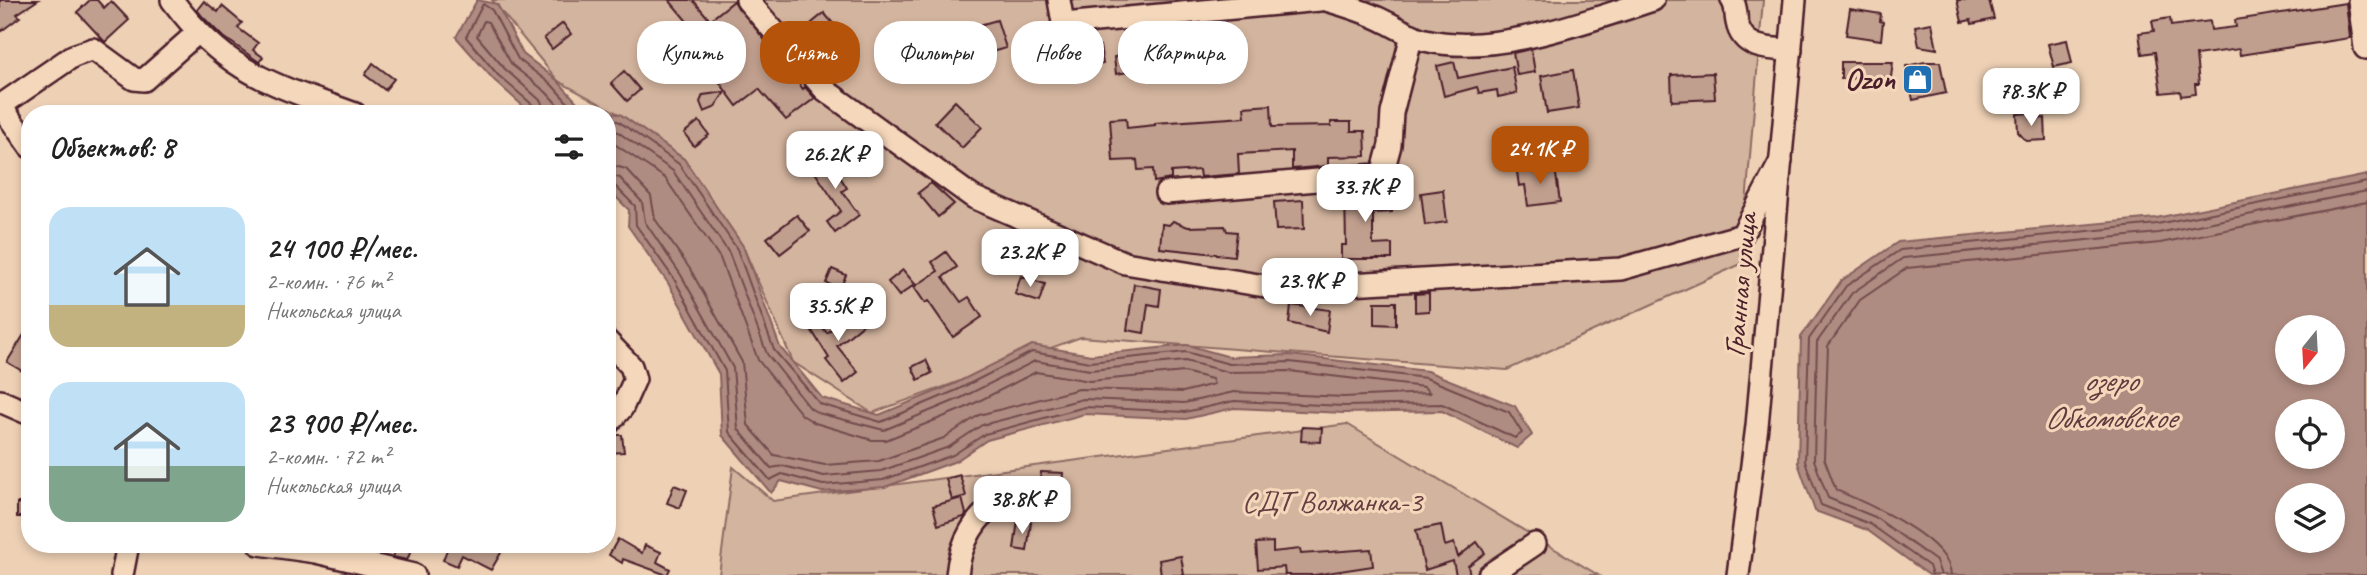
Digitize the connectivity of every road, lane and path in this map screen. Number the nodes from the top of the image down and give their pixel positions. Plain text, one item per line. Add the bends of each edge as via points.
1 (172, 0) edge
2 (747, 0) edge
3 (1059, 0) edge
4 (1320, 0) edge
5 (1326, 0) edge
6 (1653, 0) edge
7 (1732, 0) edge
8 (1795, 0) edge
9 (2358, 0) edge
10 (1062, 21) edge
11 (1095, 21) edge
12 (197, 33) junction
13 (1412, 35) junction
14 (2365, 48) edge
15 (1791, 50) junction
16 (330, 105) edge
17 (0, 106) edge
18 (21, 135) edge
19 (1781, 161) junction
20 (1166, 193) dead end
21 (616, 350) edge
22 (616, 415) edge
23 (1003, 499) dead end
24 (1535, 544) dead end
25 (126, 553) edge
26 (320, 553) edge
27 (122, 575) edge
28 (414, 575) edge
29 (957, 575) edge
30 (1489, 575) edge
31 (1738, 575) edge

1 - 12 street
2 - 19 street via 825,90 973,197 1125,263 1277,288 1620,269 1742,235
3 - 10 street
4 - 11 street
5 - 13 street via 1355,8
6 - 13 street via 1577,24 1491,43 1452,46
7 - 15 street via 1741,36 1757,46
8 - 15 street, Гранная улица
9 - 14 street
12 - 16 street via 259,79
12 - 17 street via 144,80 134,79 93,49 74,56
13 - 20 street via 1383,171
15 - 19 street, Гранная улица
17 - 18 street
19 - 31 street, Гранная улица via 1758,426
21 - 22 street via 631,366 635,379
23 - 29 street via 978,516 958,561
24 - 30 street
25 - 27 street
26 - 28 street

